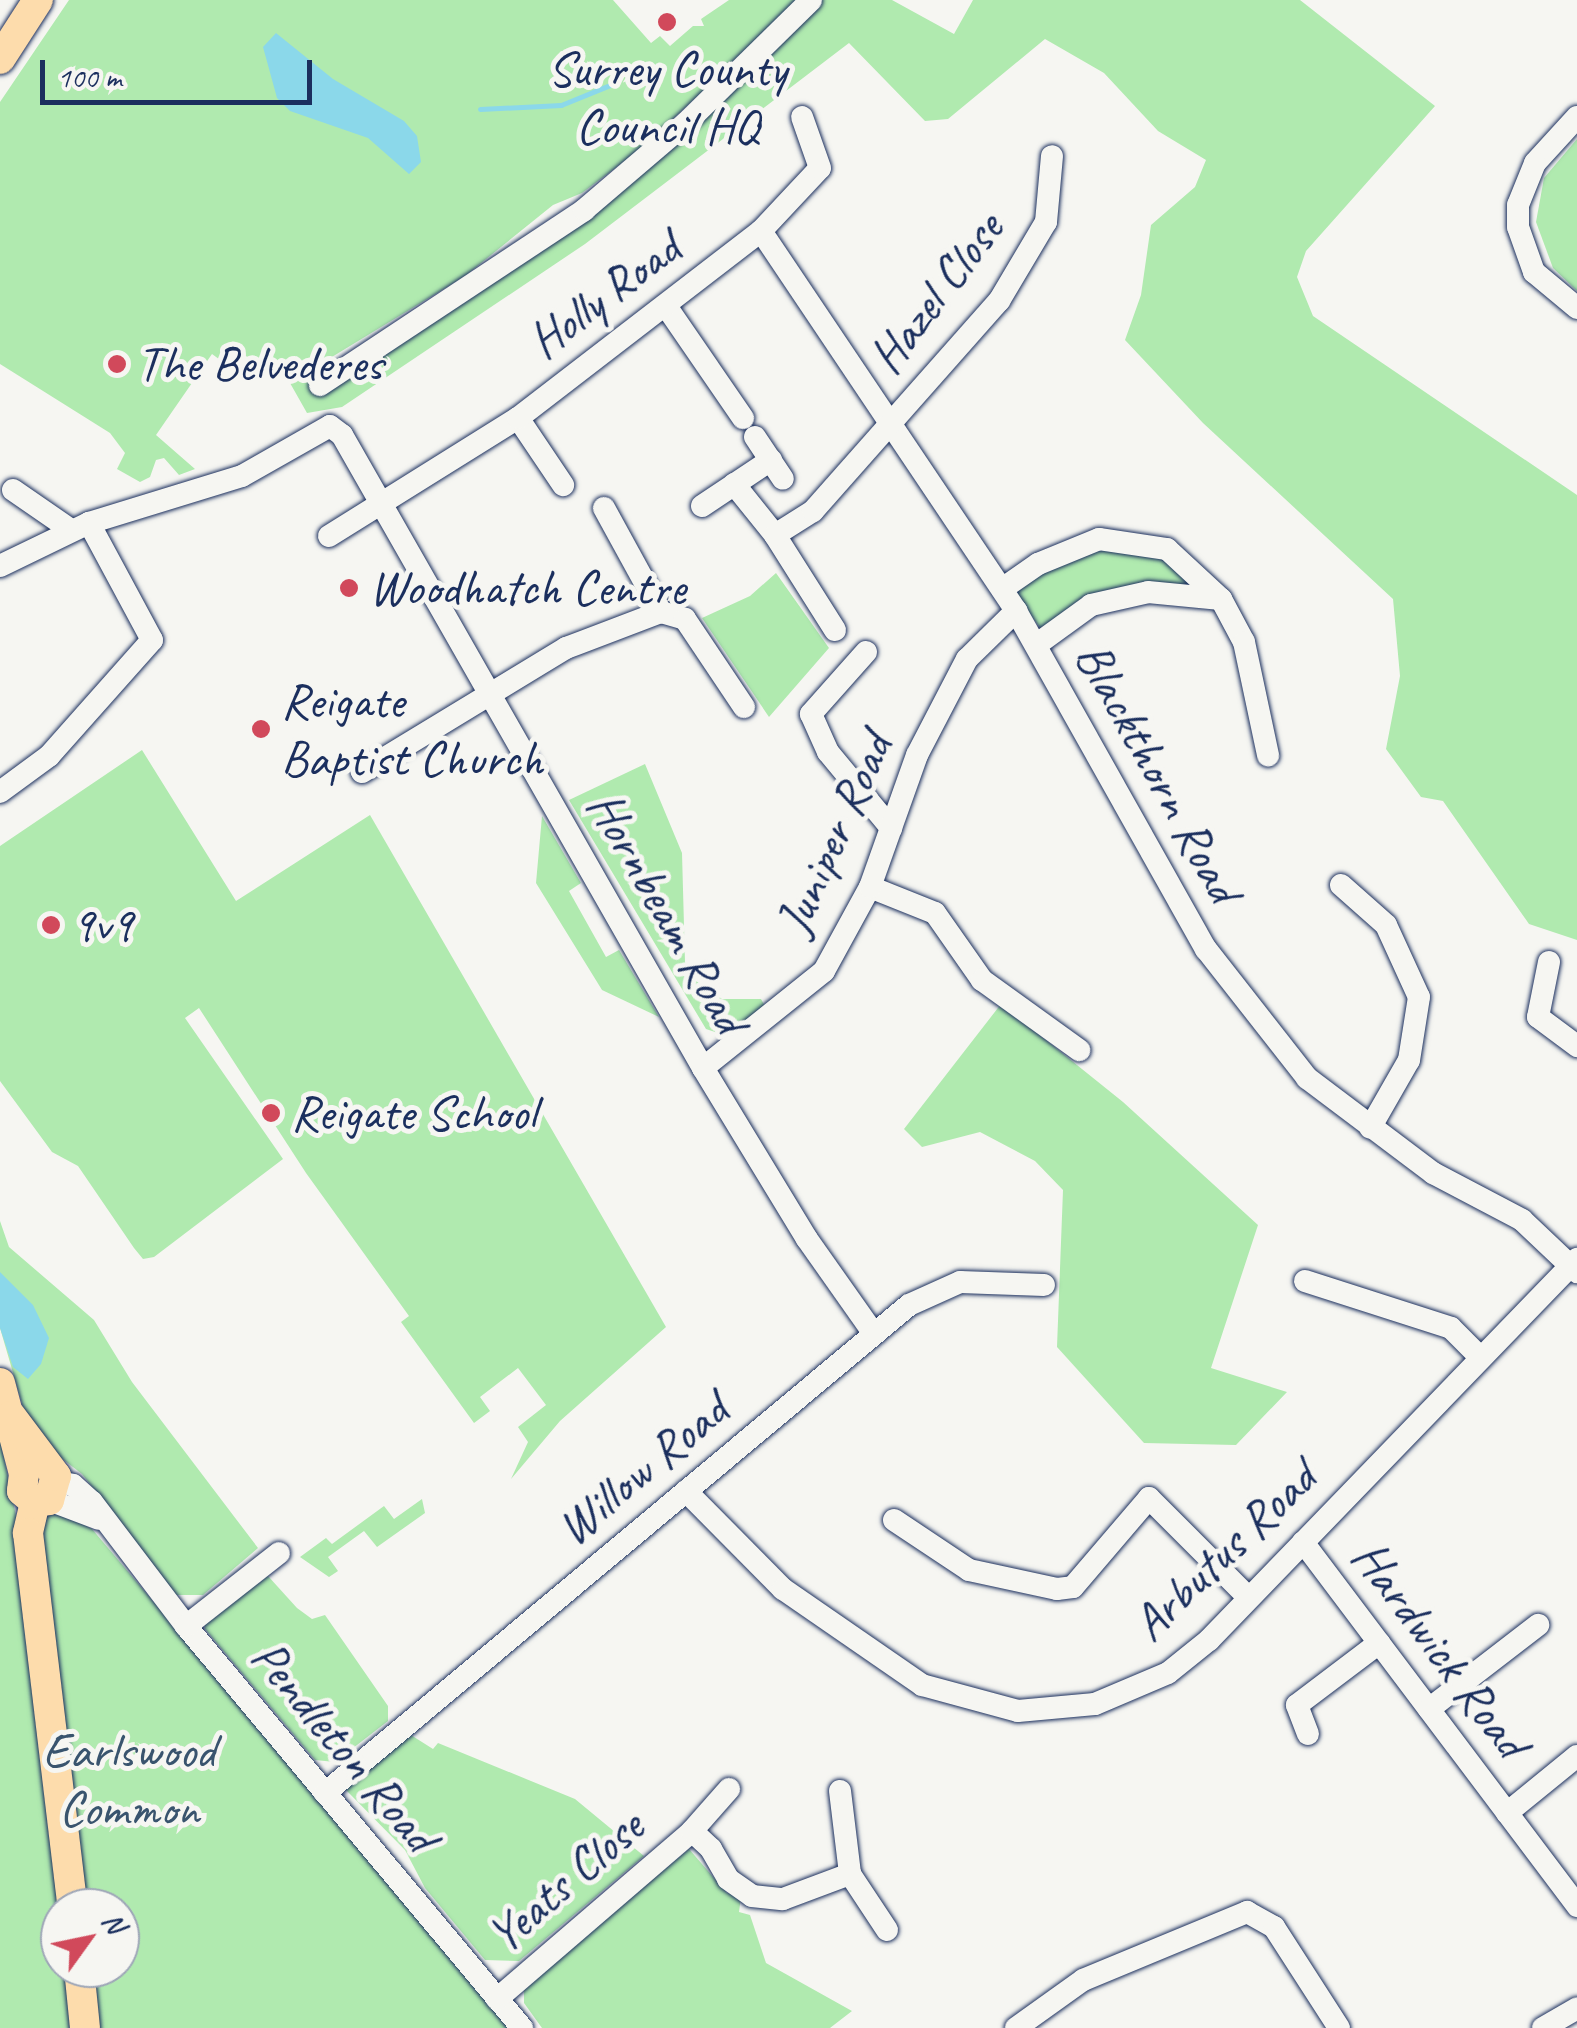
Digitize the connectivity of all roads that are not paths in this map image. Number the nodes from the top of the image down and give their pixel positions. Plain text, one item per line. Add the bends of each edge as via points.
1 (38, 0) edge
2 (810, 0) edge
3 (0, 59) edge
4 (802, 117) dead end
5 (1577, 118) edge
6 (1052, 156) dead end
7 (762, 231) junction
8 (666, 306) junction
9 (1577, 308) edge
10 (320, 385) dead end
11 (518, 418) junction
12 (892, 424) junction
13 (734, 484) junction
14 (563, 485) dead end
15 (13, 490) dead end
16 (381, 501) junction
17 (702, 506) dead end
18 (604, 508) dead end
19 (80, 527) junction
20 (330, 536) dead end
21 (775, 536) junction
22 (0, 566) edge
23 (1002, 589) junction
24 (1220, 599) junction
25 (1016, 611) junction
26 (660, 612) junction
27 (835, 630) dead end
28 (1036, 645) junction
29 (866, 652) dead end
30 (491, 690) junction
31 (744, 707) dead end
32 (1268, 755) dead end
33 (362, 772) dead end
34 (0, 792) edge
35 (891, 828) junction
36 (1340, 884) dead end
37 (870, 887) junction
38 (1549, 962) dead end
39 (1577, 1046) edge
40 (1079, 1050) dead end
41 (703, 1068) junction
42 (1370, 1128) junction
43 (1575, 1266) edge
44 (1304, 1281) dead end
45 (1044, 1284) dead end
46 (874, 1334) junction
47 (1481, 1358) junction
48 (0, 1383) edge
49 (42, 1485) junction
50 (686, 1492) junction
51 (894, 1520) dead end
52 (1303, 1542) junction
53 (279, 1552) dead end
54 (1249, 1598) junction
55 (1538, 1625) dead end
56 (186, 1626) junction
57 (1379, 1643) junction
58 (1428, 1709) junction
59 (1308, 1734) dead end
60 (1577, 1756) edge
61 (729, 1789) dead end
62 (840, 1791) dead end
63 (325, 1793) junction
64 (1506, 1812) junction
65 (692, 1831) junction
66 (857, 1884) junction
67 (72, 1888) edge
68 (1577, 1906) edge
69 (887, 1930) dead end
70 (81, 1988) edge
71 (497, 1999) junction
72 (1577, 2008) edge
73 (85, 2028) edge
74 (522, 2028) edge
75 (1016, 2028) edge
76 (1339, 2028) edge
77 (1543, 2028) edge

1 - 3 main road
2 - 10 street via 597,200
4 - 7 street, Holly Road via 820,168
5 - 9 street via 1535,162 1518,205 1523,250 1534,272
6 - 12 street, Hazel Close via 1046,222 999,302
7 - 8 street, Holly Road
7 - 12 street, Blackthorn Road
8 - 11 street, Holly Road
8 - 13 street via 777,469
11 - 14 street
11 - 16 street, Holly Road
12 - 21 street, Hazel Close via 814,512
12 - 23 street, Blackthorn Road
13 - 17 street
13 - 21 street
15 - 19 street
16 - 19 street, Hornbeam Road via 330,426 204,491
16 - 20 street, Holly Road
16 - 30 street, Hornbeam Road
18 - 26 street
19 - 22 street, Hornbeam Road
19 - 34 street via 152,640 49,756
21 - 27 street
23 - 24 street via 1038,564 1100,539 1166,549
23 - 25 street, Blackthorn Road
24 - 28 street via 1148,592 1092,605
24 - 32 street via 1244,642
25 - 28 street, Blackthorn Road
25 - 35 street, Juniper Road via 966,659 917,755
26 - 30 street via 566,648
26 - 31 street via 685,619
28 - 42 street, Blackthorn Road via 1206,949 1306,1078
29 - 35 street via 810,714 828,752
30 - 33 street
30 - 41 street, Hornbeam Road
35 - 37 street, Juniper Road
36 - 42 street via 1386,925 1419,997 1410,1060
37 - 40 street via 935,913 982,980
37 - 41 street, Juniper Road via 824,971
38 - 39 street via 1538,1016
41 - 46 street, Hornbeam Road via 806,1239
42 - 43 street, Blackthorn Road via 1433,1173 1522,1220
43 - 47 street, Arbutus Road
44 - 47 street via 1451,1328
45 - 46 street, Willow Road via 976,1280 945,1286
46 - 50 street, Willow Road
47 - 52 street, Arbutus Road
48 - 49 main road
49 - 56 street, Pendleton Road via 83,1492
49 - 67 main road via 28,1533
50 - 54 street, Arbutus Road via 835,1630 922,1685 993,1708 1069,1709 1145,1686 1189,1657
50 - 63 street, Willow Road
51 - 54 street via 970,1570 1058,1589 1073,1587 1149,1498
52 - 54 street, Arbutus Road
52 - 57 street, Hardwick Road
53 - 56 street
55 - 58 street
56 - 63 street, Pendleton Road
57 - 58 street, Hardwick Road
57 - 59 street via 1297,1705
58 - 64 street, Hardwick Road
60 - 64 street
61 - 65 street, Yeats Close
62 - 66 street
63 - 71 street, Pendleton Road
64 - 68 street, Hardwick Road
65 - 66 street, Yeats Close via 711,1848 728,1880 752,1896 782,1899
65 - 71 street, Yeats Close
66 - 69 street
70 - 73 main road
71 - 74 street, Pendleton Road
72 - 77 street
75 - 76 street via 1084,1980 1248,1912 1274,1927

